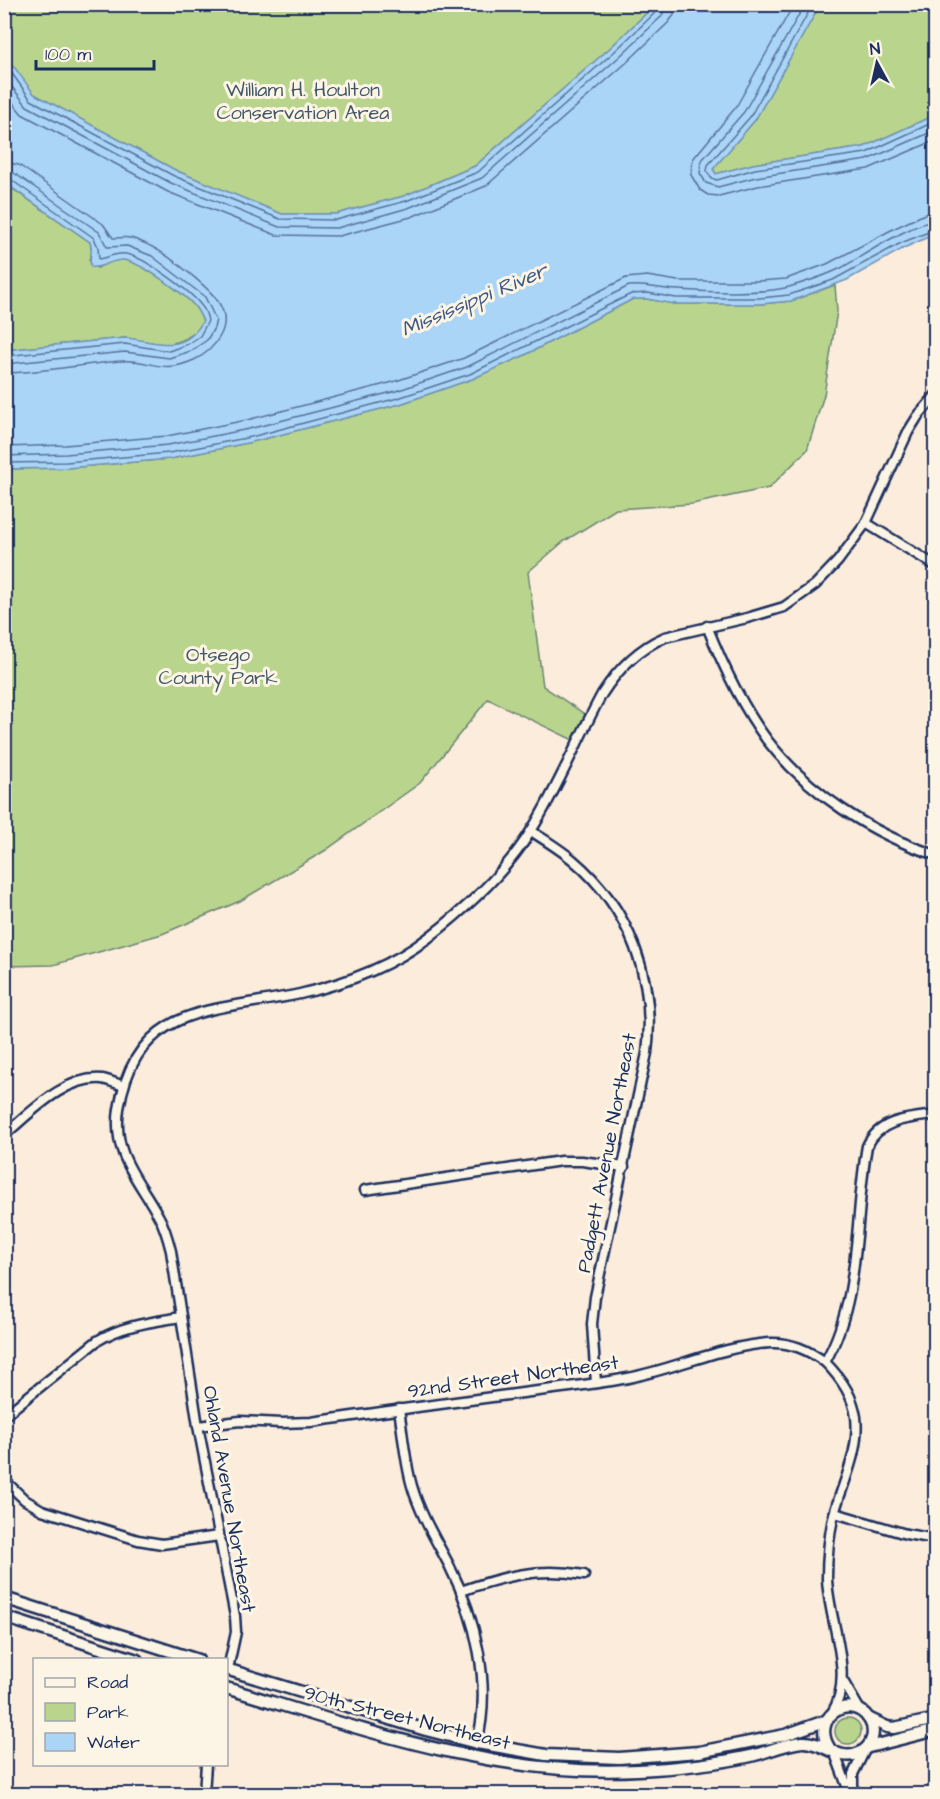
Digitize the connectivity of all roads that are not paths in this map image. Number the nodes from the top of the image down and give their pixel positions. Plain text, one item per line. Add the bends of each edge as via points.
1 (936, 395) edge
2 (866, 523) junction
3 (936, 566) edge
4 (707, 626) junction
5 (531, 831) junction
6 (936, 855) edge
7 (124, 1086) junction
8 (936, 1115) edge
9 (4, 1135) edge
10 (624, 1167) junction
11 (365, 1190) dead end
12 (181, 1317) junction
13 (825, 1362) junction
14 (596, 1383) junction
15 (399, 1409) junction
16 (4, 1416) edge
17 (198, 1426) junction
18 (4, 1480) edge
19 (835, 1513) junction
20 (219, 1536) junction
21 (936, 1539) edge
22 (584, 1575) dead end
23 (461, 1592) junction
24 (4, 1598) edge
25 (4, 1617) edge
26 (134, 1658) edge
27 (195, 1658) edge
28 (228, 1665) edge
29 (228, 1669) edge
30 (245, 1674) junction
31 (843, 1680) junction
32 (228, 1687) edge
33 (228, 1688) edge
34 (864, 1714) junction
35 (828, 1717) junction
36 (936, 1719) edge
37 (936, 1730) edge
38 (477, 1743) junction
39 (867, 1748) junction
40 (832, 1750) junction
41 (206, 1766) edge
42 (204, 1794) edge
43 (851, 1794) edge

1 - 2 street, Ohland Avenue Northeast via 908,432
2 - 3 street
2 - 4 street, Ohland Avenue Northeast via 828,573 791,603 768,613
4 - 5 street, Ohland Avenue Northeast via 653,642 613,677
4 - 6 street via 749,713 785,760 855,818 882,834
5 - 7 street, Ohland Avenue Northeast via 484,890 425,940 385,964 341,983 187,1016 153,1037
5 - 10 street, Padgett Avenue Northeast via 571,858 598,884 623,920 641,964 650,1033
7 - 9 street via 100,1079 70,1086
7 - 12 street, Ohland Avenue Northeast via 118,1119 122,1154 168,1236
8 - 13 street via 897,1121 880,1129 871,1139 865,1158 846,1310
10 - 11 street via 561,1161
10 - 14 street, Padgett Avenue Northeast via 595,1297 592,1324
12 - 16 street via 110,1333
12 - 17 street, Ohland Avenue Northeast
13 - 14 street, 92nd Street Northeast via 803,1348 771,1343
13 - 19 street, 92nd Street Northeast via 851,1397 856,1418 853,1457
14 - 15 street, 92nd Street Northeast
15 - 17 street, 92nd Street Northeast via 311,1422 240,1421
15 - 23 street via 412,1487
17 - 20 street, Ohland Avenue Northeast
18 - 20 street via 42,1510 128,1538 162,1544
19 - 21 street
19 - 31 street, 92nd Street Northeast via 827,1581
20 - 28 street, Ohland Avenue Northeast via 235,1616 236,1632
22 - 23 street via 519,1574
23 - 38 street via 481,1674 482,1716
24 - 27 main road
25 - 26 main road
29 - 30 main road, 90th Street Northeast
30 - 32 main road
30 - 38 main road, 90th Street Northeast
31 - 34 street
31 - 35 street via 841,1694
33 - 40 main road, 90th Street Northeast via 410,1741 525,1765 638,1770 749,1756 803,1742
34 - 35 main road via 842,1708
34 - 36 main road via 894,1728
34 - 39 main road via 873,1731
35 - 38 main road, 90th Street Northeast via 785,1735 729,1748 645,1757 583,1758
35 - 40 main road via 825,1738
37 - 39 main road
39 - 40 main road via 850,1756
39 - 43 street via 854,1774
40 - 43 street
41 - 42 street

